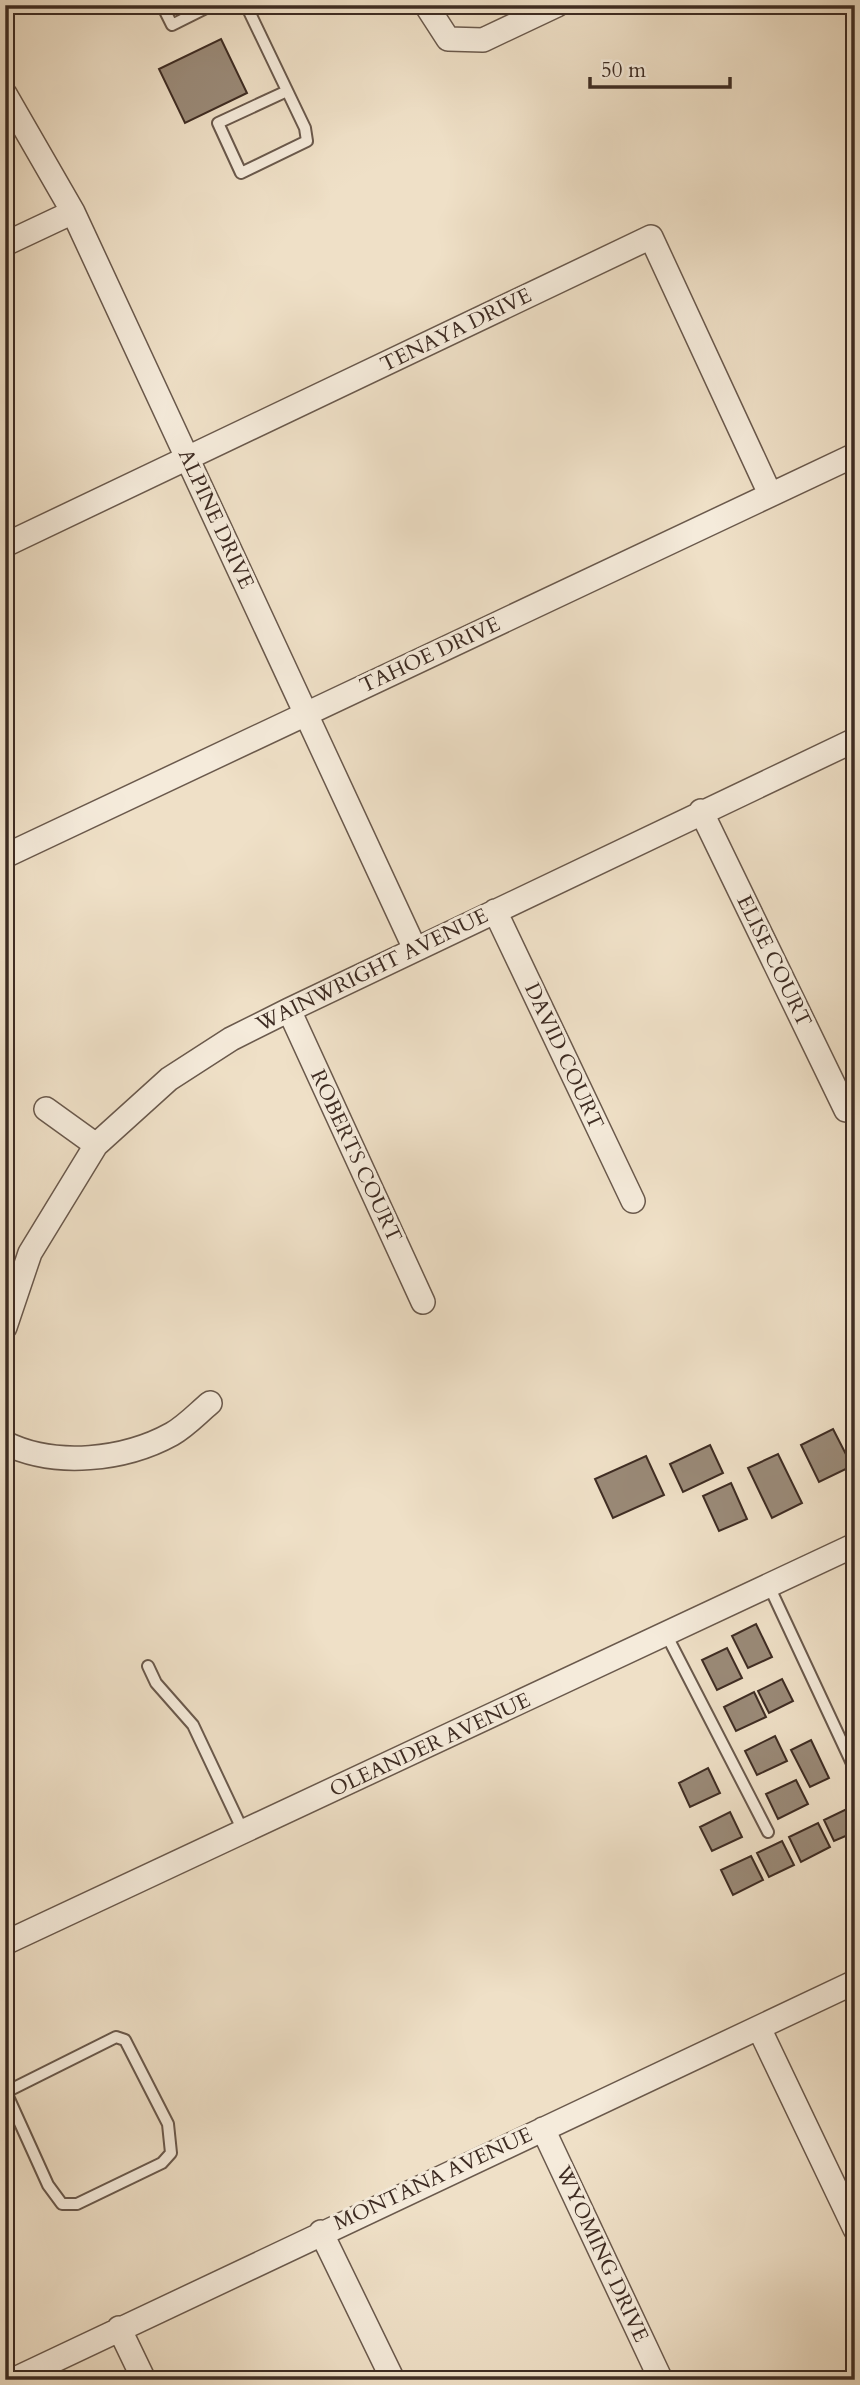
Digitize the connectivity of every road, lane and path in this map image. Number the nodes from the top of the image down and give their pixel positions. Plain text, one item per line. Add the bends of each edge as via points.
1 (162, 5) edge
2 (212, 5) edge
3 (246, 5) edge
4 (426, 5) edge
5 (557, 5) edge
6 (287, 91) junction
7 (5, 94) edge
8 (73, 212) junction
9 (5, 244) edge
10 (855, 455) edge
11 (188, 458) junction
12 (770, 494) junction
13 (5, 545) edge
14 (307, 714) junction
15 (855, 740) edge
16 (701, 811) junction
17 (5, 856) edge
18 (495, 911) junction
19 (415, 949) junction
20 (289, 1010) junction
21 (46, 1109) dead end
22 (846, 1110) dead end
23 (96, 1144) junction
24 (633, 1201) dead end
25 (423, 1302) dead end
26 (5, 1327) edge
27 (209, 1403) dead end
28 (5, 1444) edge
29 (855, 1545) edge
30 (769, 1586) junction
31 (666, 1634) junction
32 (148, 1666) dead end
33 (855, 1770) edge
34 (768, 1832) dead end
35 (244, 1833) junction
36 (5, 1943) edge
37 (855, 1982) edge
38 (758, 2028) junction
39 (6, 2091) edge
40 (543, 2129) junction
41 (855, 2229) edge
42 (321, 2232) junction
43 (120, 2328) junction
44 (13, 2380) edge
45 (144, 2380) edge
46 (393, 2380) edge
47 (661, 2380) edge

1 - 2 lane via 172,25
3 - 6 lane
4 - 5 street via 448,39 483,40
6 - 6 lane via 307,141 241,173 218,123
7 - 8 street, ALPINE DRIVE
8 - 9 street
8 - 11 street, ALPINE DRIVE
10 - 12 street, TAHOE DRIVE
11 - 12 street, TENAYA DRIVE via 651,237
11 - 13 street, TENAYA DRIVE
11 - 14 street, ALPINE DRIVE
12 - 14 street, TAHOE DRIVE
14 - 17 street, TAHOE DRIVE
14 - 19 street, ALPINE DRIVE
15 - 16 street, WAINWRIGHT AVENUE
16 - 18 street, WAINWRIGHT AVENUE
16 - 22 street, ELISE COURT
18 - 19 street, WAINWRIGHT AVENUE
18 - 24 street, DAVID COURT
19 - 20 street, WAINWRIGHT AVENUE
20 - 23 street, WAINWRIGHT AVENUE via 231,1039 169,1079
20 - 25 street, ROBERTS COURT
21 - 23 street
23 - 26 street, WAINWRIGHT AVENUE via 30,1253
27 - 28 street via 174,1433 111,1455 51,1456
29 - 30 street, OLEANDER AVENUE
30 - 31 street, OLEANDER AVENUE
30 - 33 lane
31 - 34 lane
31 - 35 street, OLEANDER AVENUE
32 - 35 lane via 156,1683 193,1725
35 - 36 street, OLEANDER AVENUE
37 - 38 street, MONTANA AVENUE
38 - 40 street, MONTANA AVENUE
38 - 41 street
39 - 39 lane via 48,2185 62,2204 77,2204 163,2163 171,2153 168,2124 125,2040 116,2037
40 - 42 street, MONTANA AVENUE
40 - 47 street, WYOMING DRIVE
42 - 43 street, MONTANA AVENUE
42 - 46 street
43 - 44 street, MONTANA AVENUE
43 - 45 street

